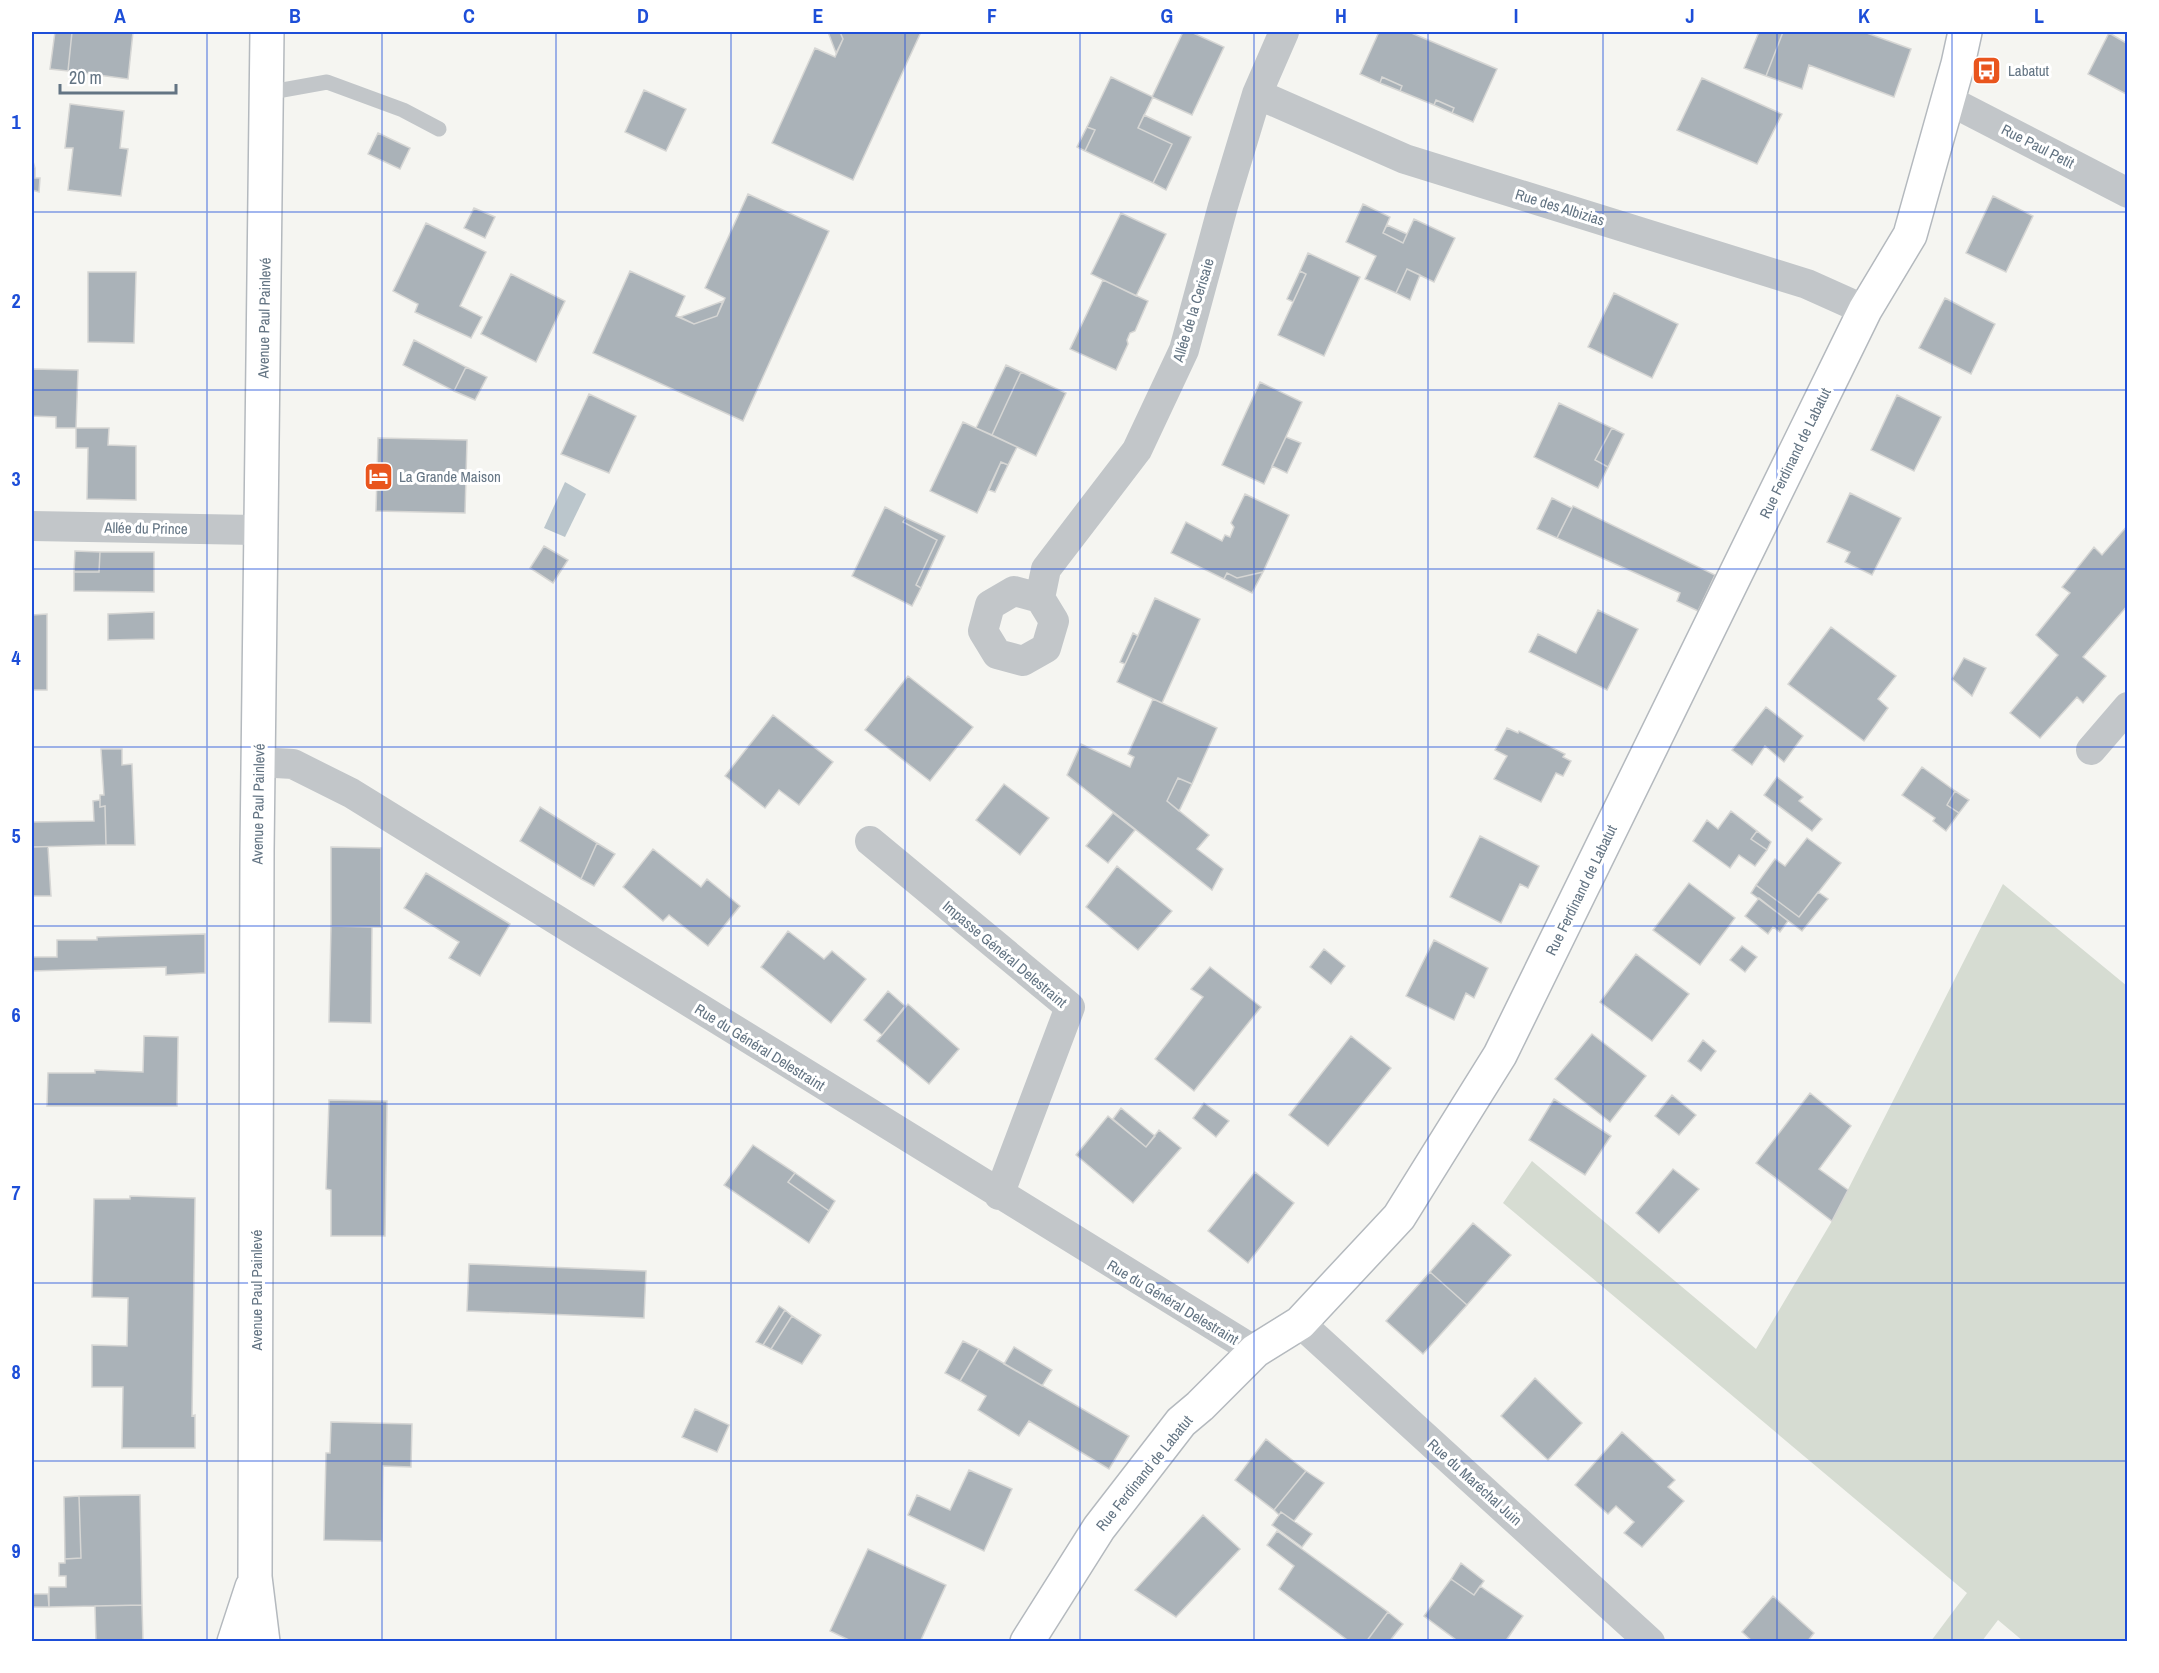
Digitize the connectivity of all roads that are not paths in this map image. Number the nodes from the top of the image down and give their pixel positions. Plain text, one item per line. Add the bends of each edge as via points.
1 (267, 32) edge
2 (1284, 32) edge
3 (1965, 32) edge
4 (266, 93) junction
5 (1257, 94) junction
6 (1948, 100) junction
7 (439, 129) dead end
8 (2127, 193) edge
9 (1865, 310) junction
10 (32, 526) edge
11 (261, 530) junction
12 (1040, 598) dead end
13 (2127, 707) edge
14 (2091, 750) dead end
15 (258, 762) junction
16 (870, 841) dead end
17 (999, 1195) junction
18 (1300, 1323) junction
19 (1255, 1351) junction
20 (255, 1577) junction
21 (234, 1641) edge
22 (263, 1641) edge
23 (1027, 1641) edge
24 (1650, 1641) edge

1 - 4 street, Avenue Paul Painlevé
2 - 5 street, Allée de la Cerisaie
3 - 6 street, Rue Ferdinand de Labatut
4 - 7 lane via 327,82 402,110
4 - 11 street, Avenue Paul Painlevé
5 - 9 street, Rue des Albizias via 1405,159 1807,284
5 - 12 street, Allée de la Cerisaie via 1184,350 1137,450 1046,569
6 - 8 street, Rue Paul Petit
6 - 9 street, Rue Ferdinand de Labatut via 1910,235
9 - 18 street, Rue Ferdinand de Labatut via 1500,1055 1399,1217
10 - 11 street, Allée du Prince
11 - 15 street, Avenue Paul Painlevé
13 - 14 street
15 - 17 street, Rue du Général Delestraint via 293,764 351,793
15 - 20 street, Avenue Paul Painlevé
16 - 17 street, Impasse Général Delestraint via 1070,1007
17 - 19 street, Rue du Général Delestraint
18 - 19 street, Rue Ferdinand de Labatut
18 - 24 street, Rue du Maréchal Juin
19 - 23 street, Rue Ferdinand de Labatut via 1181,1422 1099,1528
20 - 21 street, Avenue Paul Painlevé
20 - 22 street, Avenue Paul Painlevé

